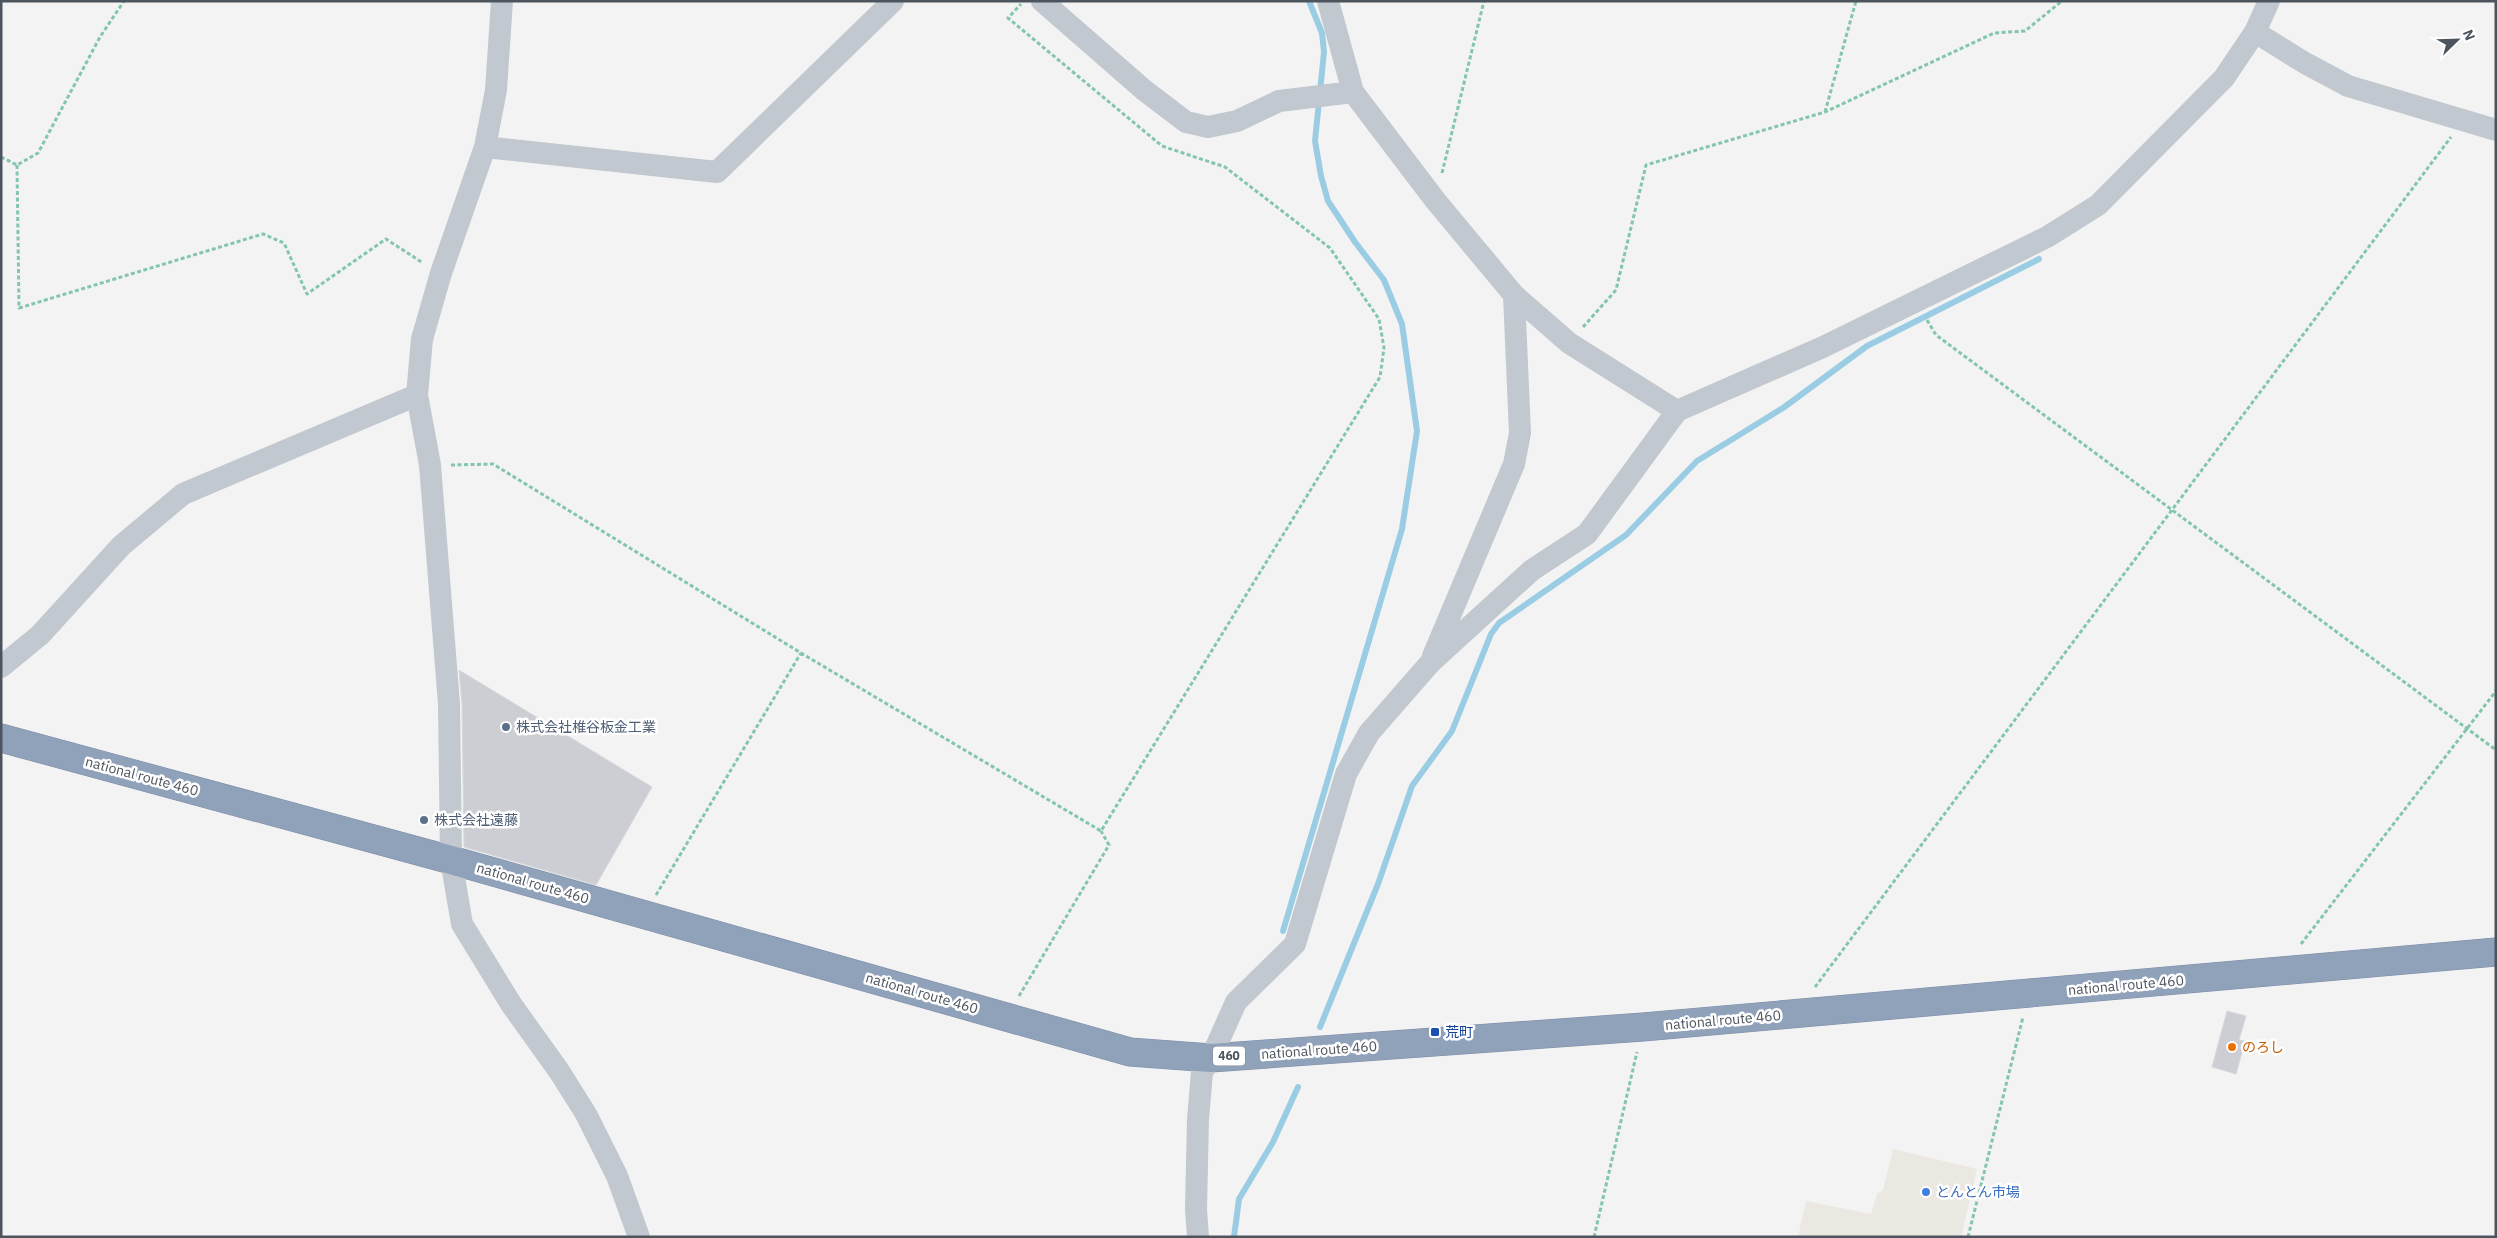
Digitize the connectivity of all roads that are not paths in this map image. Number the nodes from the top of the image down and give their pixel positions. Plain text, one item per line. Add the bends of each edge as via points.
1 (502, 1) edge
2 (893, 1) edge
3 (1042, 1) edge
4 (1328, 1) edge
5 (2268, 1) edge
6 (2255, 32) junction
7 (1353, 92) junction
8 (2496, 130) edge
9 (485, 147) junction
10 (1514, 295) junction
11 (417, 395) junction
12 (1677, 411) junction
13 (1431, 662) junction
14 (1, 667) edge
15 (1, 738) edge
16 (451, 860) junction
17 (2496, 952) edge
18 (1211, 1058) junction
19 (639, 1237) edge
20 (1198, 1237) edge

1 - 9 street via 496,90
2 - 9 street via 717,172
3 - 7 street via 1144,90 1186,122 1208,127 1237,121 1279,101
4 - 7 street
5 - 6 street
6 - 8 street via 2348,86
6 - 12 street via 2224,78 2098,205 2047,237 1824,347
7 - 10 street
9 - 11 street via 422,339
10 - 12 street via 1570,343
10 - 13 street via 1520,433 1514,464
11 - 14 street via 182,494 121,546 40,635
11 - 16 street via 430,465 449,704
12 - 13 street via 1587,534 1532,570
13 - 18 street via 1369,733 1346,774 1296,944 1236,1002
15 - 16 highway, national route 460 / 460
16 - 18 highway, national route 460 / 460 via 1130,1052
16 - 19 street via 462,924 510,1004 560,1071 586,1114 617,1176
17 - 18 highway, national route 460 / 460 via 1643,1027
18 - 20 street via 1202,1072 1199,1110

